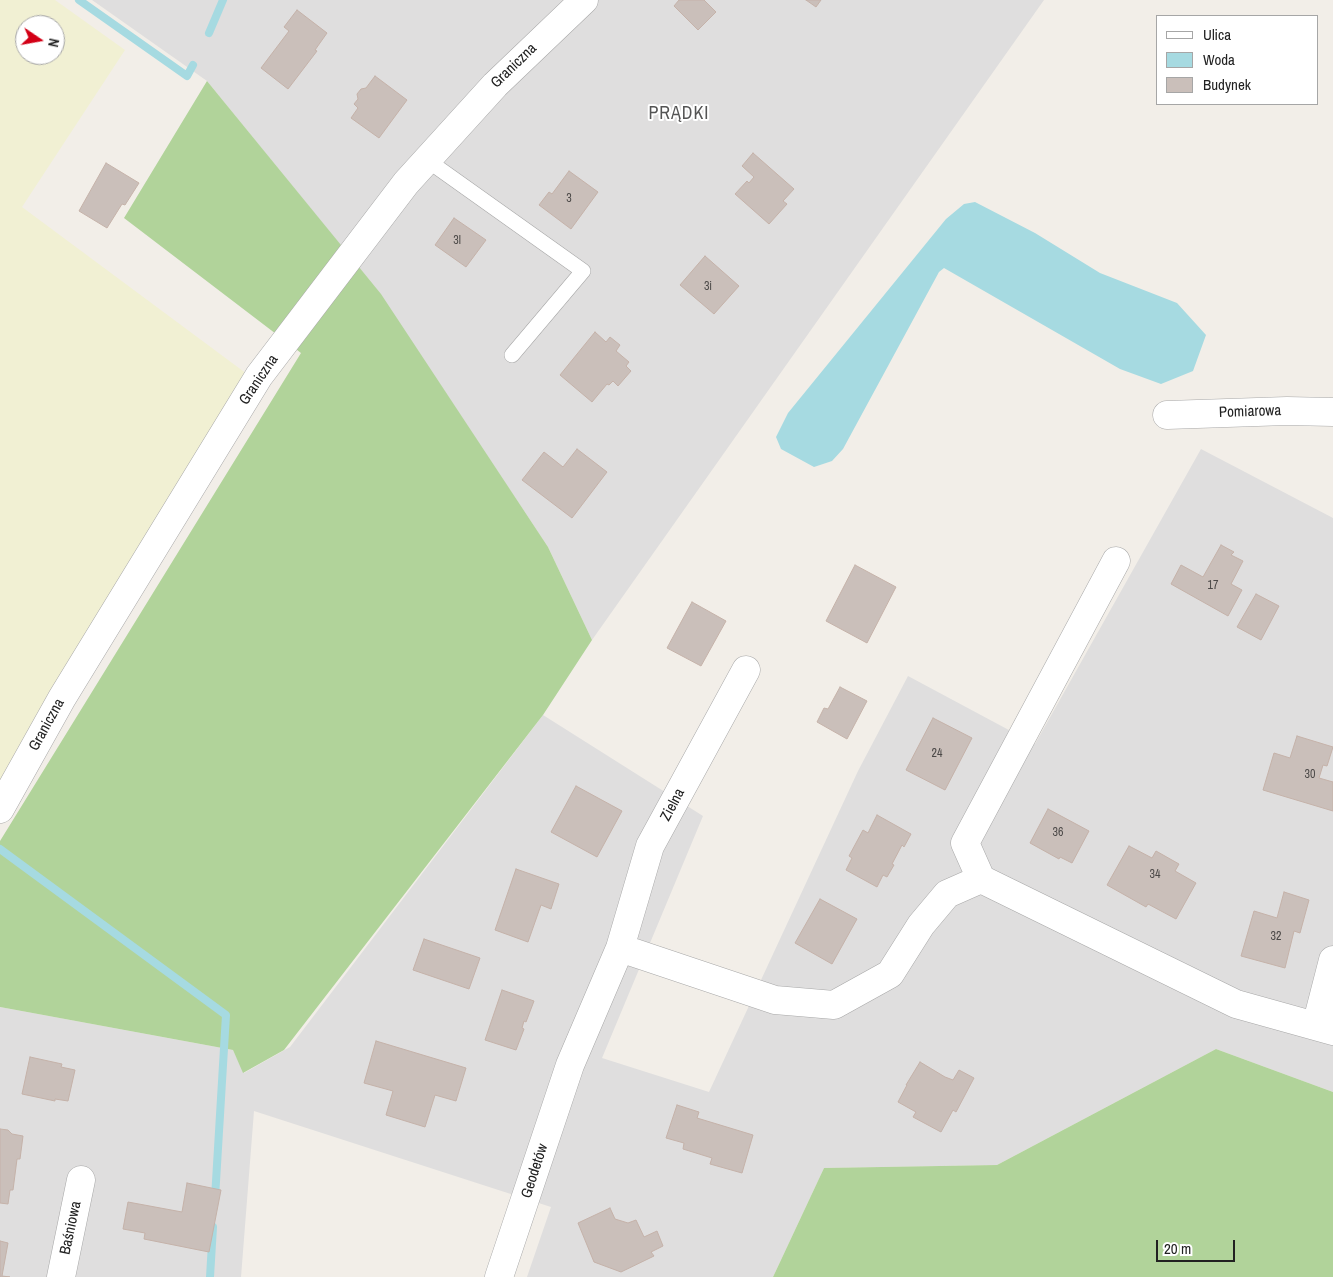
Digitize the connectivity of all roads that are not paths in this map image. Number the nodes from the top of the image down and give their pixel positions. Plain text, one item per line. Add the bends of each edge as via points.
1 (584, 0) edge
2 (427, 160) junction
3 (512, 355) dead end
4 (1333, 412) edge
5 (1167, 415) dead end
6 (1116, 561) dead end
7 (746, 670) dead end
8 (0, 809) edge
9 (981, 879) junction
10 (620, 948) junction
11 (1333, 960) edge
12 (1324, 1029) edge
13 (570, 1065) joint
14 (81, 1180) dead end
15 (61, 1277) edge
16 (499, 1277) edge

1 - 2 street, Graniczna via 495,84
2 - 3 lane via 582,271
2 - 8 street, Graniczna via 259,376 62,698
4 - 5 street, Pomiarowa
6 - 9 street via 964,843
7 - 10 street, Zielna via 650,846
9 - 10 street via 947,894 921,925 890,974 834,1005 774,1000
9 - 12 street via 1236,1004
10 - 13 street, Zielna
11 - 12 street
13 - 16 street, Geodetów
14 - 15 street, Baśniowa

